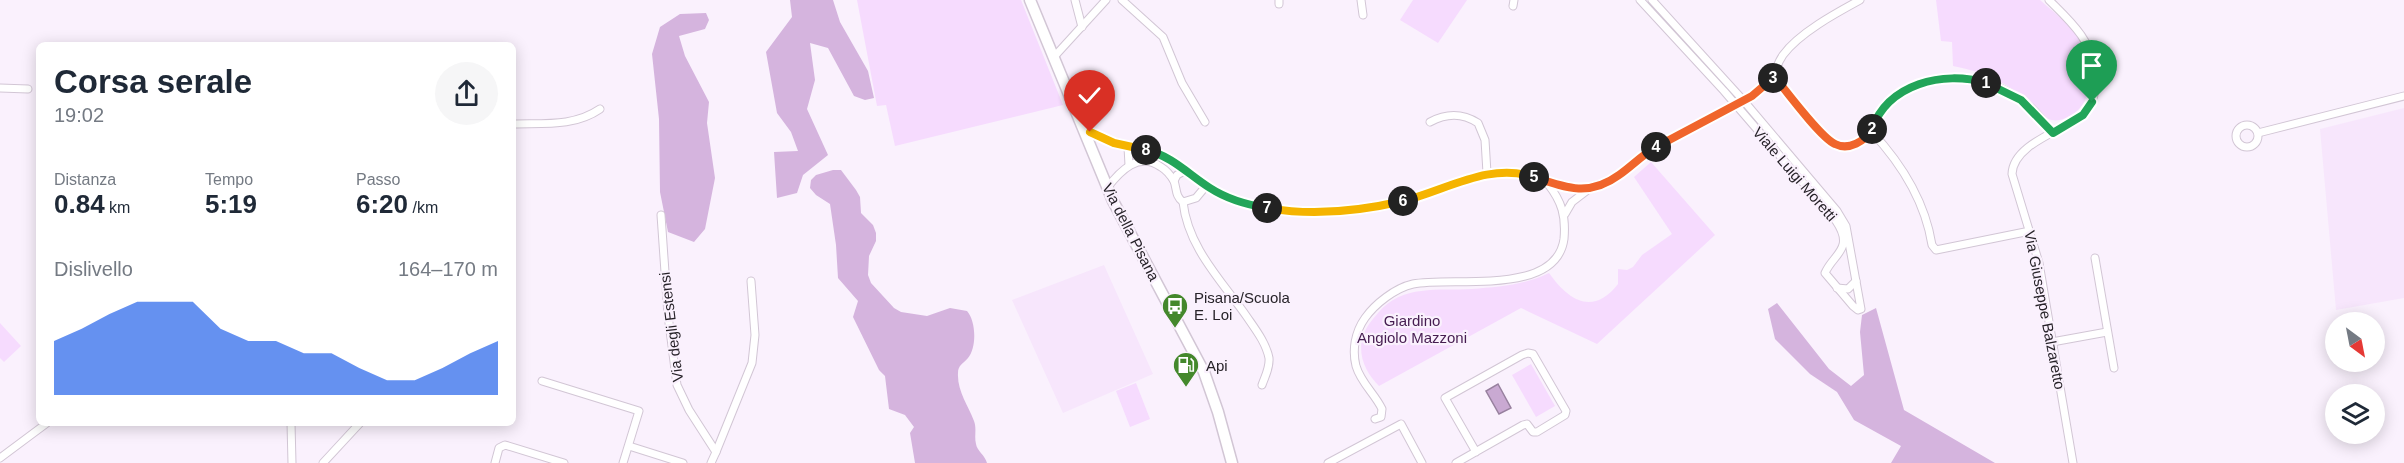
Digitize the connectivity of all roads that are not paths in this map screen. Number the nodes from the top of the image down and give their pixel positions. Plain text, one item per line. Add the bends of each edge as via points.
1 (1030, 0) edge
2 (1075, 0) edge
3 (1106, 0) edge
4 (1122, 0) edge
5 (1360, 0) edge
6 (1640, 0) edge
7 (1652, 0) edge
8 (1860, 0) edge
9 (2049, 0) edge
10 (1363, 15) dead end
11 (1082, 27) junction
12 (1053, 58) junction
13 (1774, 76) junction
14 (0, 88) edge
15 (28, 89) dead end
16 (2404, 96) edge
17 (1743, 100) junction
18 (1735, 104) junction
19 (600, 109) dead end
20 (1205, 122) dead end
21 (1430, 122) dead end
22 (516, 124) edge
23 (1082, 130) junction
24 (1871, 131) junction
25 (2053, 133) junction
26 (2258, 133) dead end
27 (1128, 147) junction
28 (1129, 165) junction
29 (1186, 170) junction
30 (1487, 173) junction
31 (1174, 181) junction
32 (1546, 182) junction
33 (1206, 186) junction
34 (1107, 188) junction
35 (1591, 188) junction
36 (1183, 202) junction
37 (1565, 214) junction
38 (661, 215) dead end
39 (2030, 231) junction
40 (1851, 258) junction
41 (2096, 258) dead end
42 (1836, 260) junction
43 (751, 281) dead end
44 (1856, 281) junction
45 (1837, 288) junction
46 (2107, 332) junction
47 (2052, 342) junction
48 (2114, 368) dead end
49 (542, 381) dead end
50 (1262, 385) dead end
51 (1375, 419) dead end
52 (43, 426) edge
53 (291, 426) edge
54 (357, 426) edge
55 (629, 446) junction
56 (716, 452) junction
57 (1476, 452) junction
58 (0, 458) edge
59 (292, 463) edge
60 (323, 463) edge
61 (495, 463) edge
62 (564, 463) edge
63 (623, 463) edge
64 (683, 463) edge
65 (711, 463) edge
66 (1232, 463) edge
67 (1328, 463) edge
68 (1422, 463) edge
69 (1456, 463) edge
70 (2073, 463) edge

1 - 12 main road, Via della Pisana
2 - 11 street
3 - 11 street
4 - 20 street via 1163,37 1182,83
5 - 10 street
6 - 18 street, Viale Luigi Moretti
7 - 17 street, Viale Luigi Moretti
8 - 13 street via 1791,47
9 - 25 street, Via Giuseppe Balzaretto via 2085,42 2096,80 2094,98 2086,112
11 - 12 street
12 - 23 main road, Via della Pisana
13 - 17 street via 1761,90
13 - 24 street via 1836,145 1855,144
14 - 15 street
16 - 26 street
17 - 18 street
17 - 40 street, Viale Luigi Moretti via 1837,211 1846,226
18 - 35 street via 1645,153 1613,179
18 - 42 street, Viale Luigi Moretti via 1839,225 1843,242
19 - 22 street via 567,122
21 - 30 street via 1455,115 1478,123 1485,140
23 - 27 street
23 - 34 main road, Via della Pisana
24 - 25 street via 1883,108 1899,95 1927,81 1953,77 1988,84 2019,98
24 - 39 street via 1890,151 1914,190 1936,250
25 - 39 street, Via Giuseppe Balzaretto via 2023,151 2013,166 2013,180
27 - 28 street
27 - 29 street via 1163,155
28 - 31 street via 1155,164
28 - 34 street
29 - 31 street
29 - 33 street
30 - 32 street via 1514,172
30 - 33 street via 1398,202 1315,211 1257,207
31 - 36 street
32 - 35 street via 1565,188
32 - 37 street
33 - 36 street via 1196,198
34 - 66 main road, Via della Pisana via 1204,372
35 - 37 street via 1572,202
36 - 50 street via 1192,239 1265,346 1269,364
37 - 51 street via 1562,248 1547,266 1505,280 1412,284 1384,299 1368,314 1357,332 1354,352 1360,375 1383,411
38 - 56 street, Via degli Estensi via 677,385
39 - 47 street, Via Giuseppe Balzaretto
40 - 42 street
40 - 44 street, Viale Luigi Moretti
41 - 46 street
42 - 45 street, Viale Luigi Moretti via 1825,273
43 - 56 street via 755,335 752,363
44 - 45 street via 1848,289
44 - 45 street, Viale Luigi Moretti via 1860,309
46 - 47 street
46 - 48 street
47 - 70 street, Via Giuseppe Balzaretto
49 - 55 street via 639,411
52 - 58 street
53 - 59 street
54 - 60 street
55 - 63 street
55 - 64 street
56 - 65 street
57 - 57 street via 1523,424 1537,432 1566,415 1533,354 1522,355 1445,398
57 - 69 street
61 - 62 street via 499,448 505,445
67 - 68 street via 1399,424

